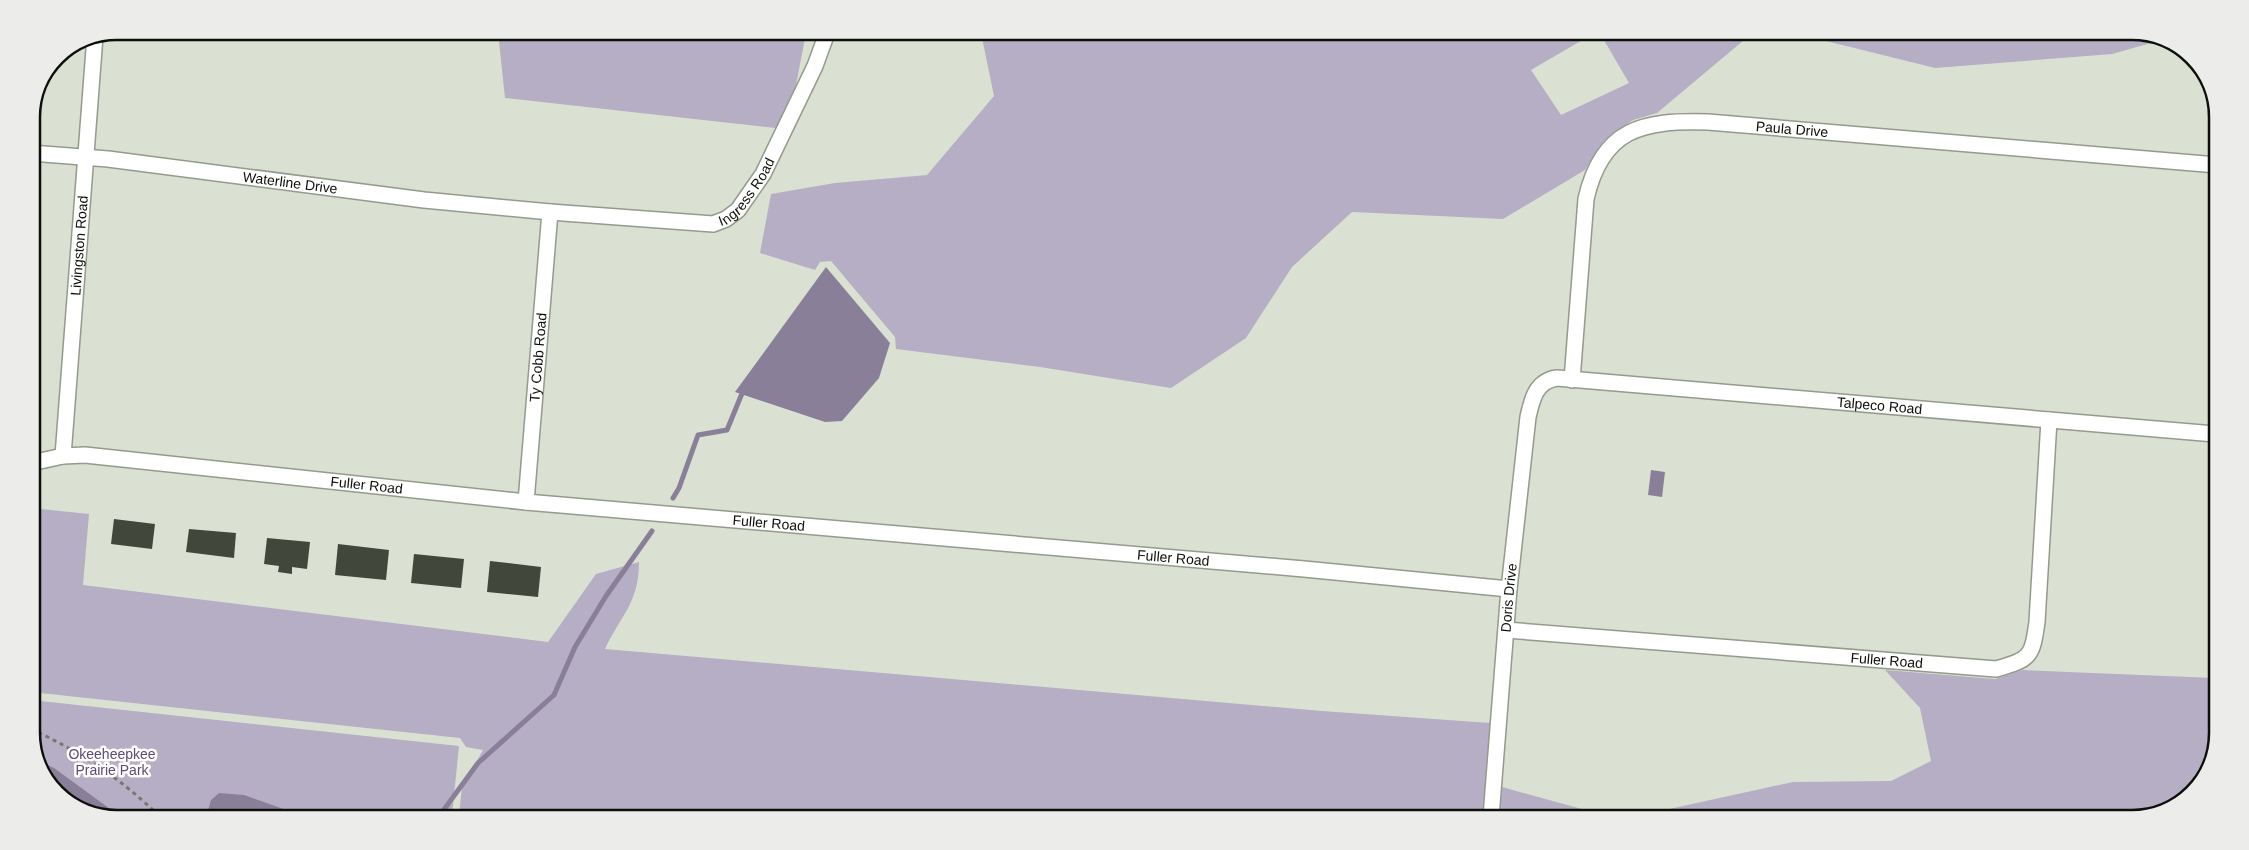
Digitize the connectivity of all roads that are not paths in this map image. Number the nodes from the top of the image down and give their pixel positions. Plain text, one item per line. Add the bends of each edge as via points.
1 (824, 40) edge
2 (94, 44) edge
3 (40, 154) edge
4 (85, 157) junction
5 (2209, 164) edge
6 (550, 212) junction
7 (1572, 380) junction
8 (1544, 382) joint
9 (2048, 420) junction
10 (2209, 433) edge
11 (63, 456) junction
12 (40, 461) edge
13 (526, 502) junction
14 (1509, 589) junction
15 (1506, 630) junction
16 (1492, 810) edge

1 - 6 street, Ingress Road via 764,174 748,198 726,219 713,224 699,224
2 - 4 street, Livingston Road
3 - 4 street, Waterline Drive
4 - 6 street, Waterline Drive via 424,200
4 - 11 street, Livingston Road
5 - 7 street, Paula Drive via 1708,122 1674,121 1636,128 1613,144 1590,180
6 - 13 street, Ty Cobb Road
7 - 8 street, Talpeco Road via 1557,378
7 - 9 street, Talpeco Road
8 - 14 street, Doris Drive via 1532,397 1528,417
9 - 10 street, Talpeco Road
9 - 15 street, Fuller Road via 2037,622 2033,649 2019,662 1996,670
11 - 12 street, Fuller Road
11 - 13 street, Fuller Road via 85,455
13 - 14 street, Fuller Road
14 - 15 street, Doris Drive
15 - 16 street, Doris Drive

